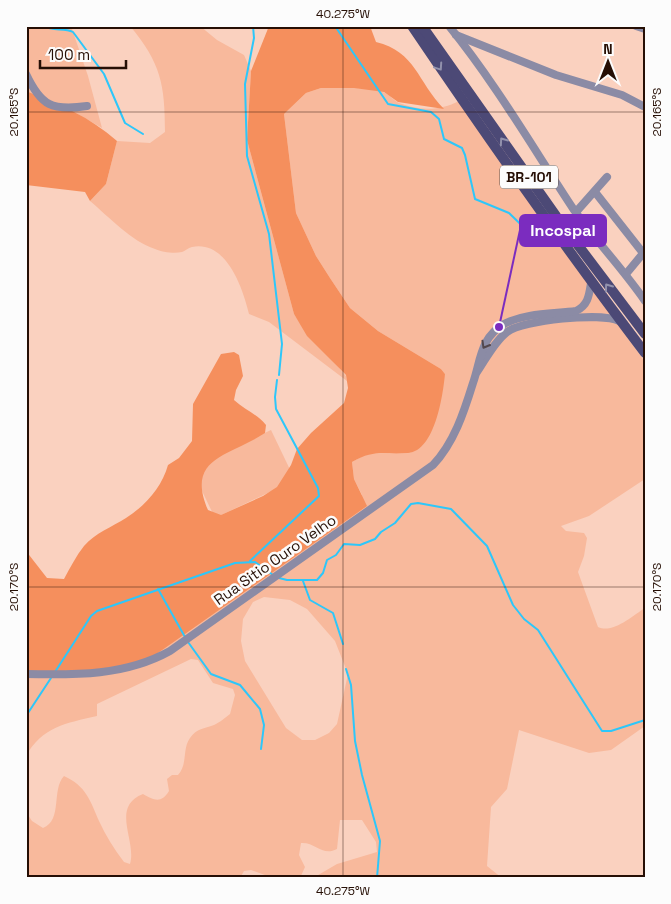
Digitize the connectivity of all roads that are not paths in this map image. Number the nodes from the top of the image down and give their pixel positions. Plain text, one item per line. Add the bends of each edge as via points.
1 (412, 26) edge
2 (422, 26) edge
3 (450, 26) edge
4 (636, 26) edge
5 (645, 29) edge
6 (456, 35) junction
7 (26, 74) edge
8 (87, 106) dead end
9 (645, 107) edge
10 (607, 177) dead end
11 (595, 192) junction
12 (576, 212) junction
13 (644, 252) edge
14 (626, 274) junction
15 (591, 283) junction
16 (645, 301) edge
17 (622, 322) junction
18 (645, 334) edge
19 (645, 353) edge
20 (476, 374) junction
21 (26, 674) edge

1 -> 15 main road, BR-101
18 -> 2 main road, BR-101 via 556,216
3 - 6 street
4 - 5 street
6 - 9 street via 556,75 622,95
6 - 12 street via 528,135
7 - 8 street via 35,92 46,102 65,110
10 - 11 street
11 - 12 street
11 - 13 street
12 - 14 street
13 - 14 street
14 - 16 street
15 - 17 main road, BR-101
15 -> 20 street, Rua Sitio Ouro Velho via 589,298 583,308 524,318 494,331 484,344
17 - 19 main road, BR-101
17 - 20 street, Rua Sitio Ouro Velho via 608,316 596,316 517,327 501,338
20 - 21 street, Rua Sitio Ouro Velho via 452,441 433,465 170,651 145,663 110,672

